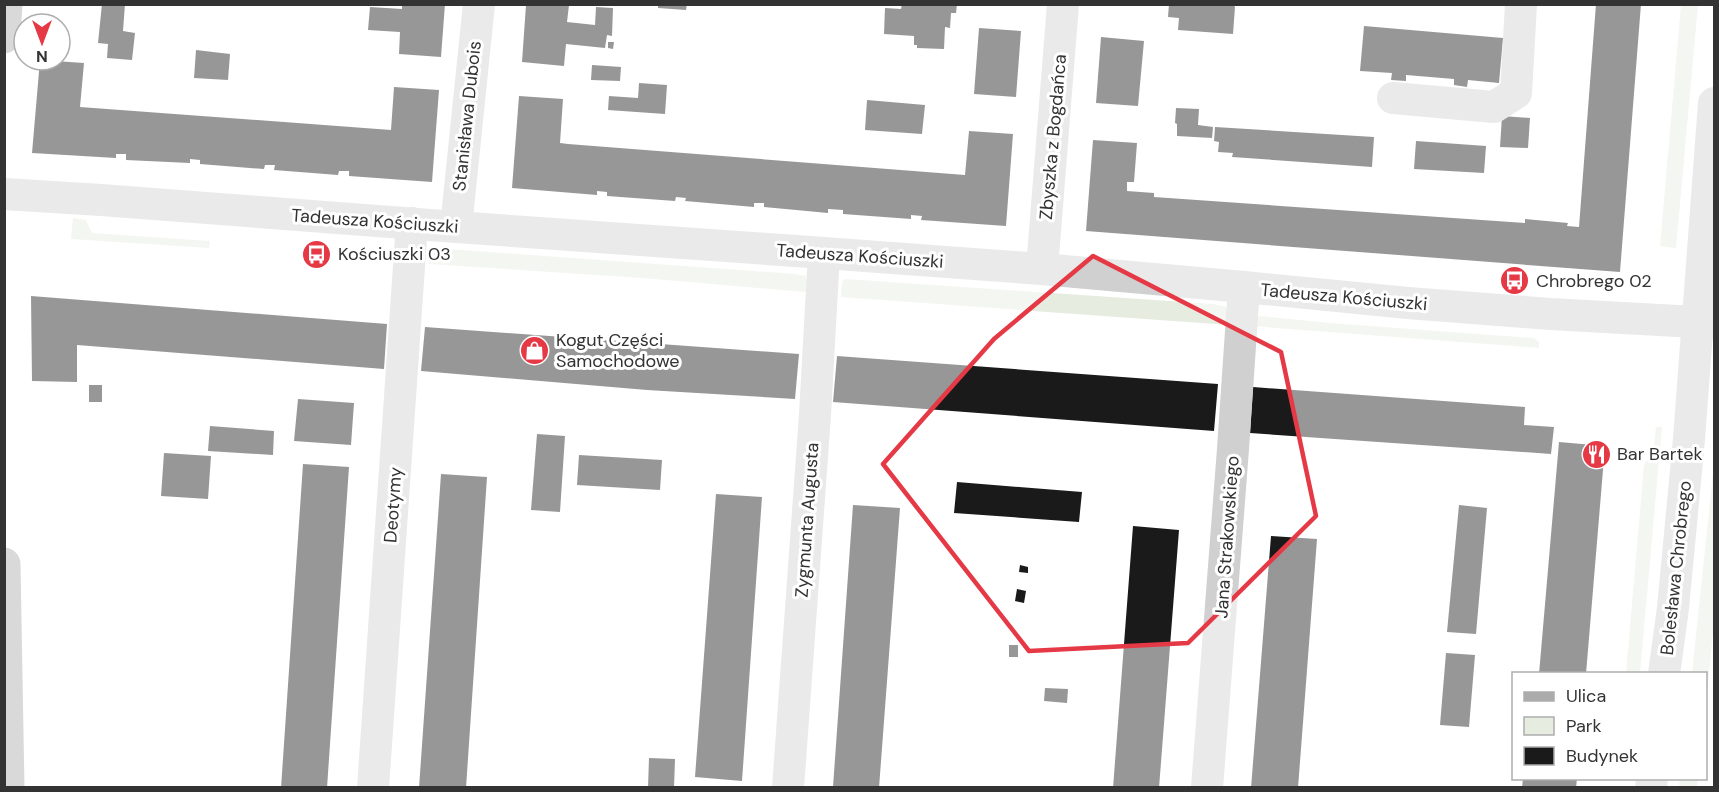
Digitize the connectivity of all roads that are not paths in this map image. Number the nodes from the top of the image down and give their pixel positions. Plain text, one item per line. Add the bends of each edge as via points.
1 (6, 4) edge
2 (478, 4) edge
3 (1063, 4) edge
4 (1521, 4) edge
5 (4, 38) edge
6 (1393, 98) dead end
7 (1714, 103) edge
8 (4, 194) edge
9 (412, 223) junction
10 (456, 227) junction
11 (824, 253) junction
12 (1042, 269) junction
13 (1244, 287) junction
14 (1706, 322) edge
15 (4, 564) edge
16 (1664, 672) edge
17 (8, 788) edge
18 (373, 788) edge
19 (788, 788) edge
20 (1207, 788) edge

1 - 5 main road
2 - 10 street, Stanisława Dubois
3 - 12 street, Zbyszka z Bogdańca
4 - 6 street via 1516,93 1494,107
7 - 14 street, Bolesława Chrobrego
8 - 9 street, Tadeusza Kościuszki
9 - 10 street, Tadeusza Kościuszki
9 - 18 street, Deotymy
10 - 11 street, Tadeusza Kościuszki
11 - 12 street, Tadeusza Kościuszki
11 - 19 street, Zygmunta Augusta
12 - 13 street, Tadeusza Kościuszki
13 - 14 street, Tadeusza Kościuszki via 1572,316
13 - 20 street, Jana Strakowskiego
14 - 16 street, Bolesława Chrobrego
15 - 17 main road

